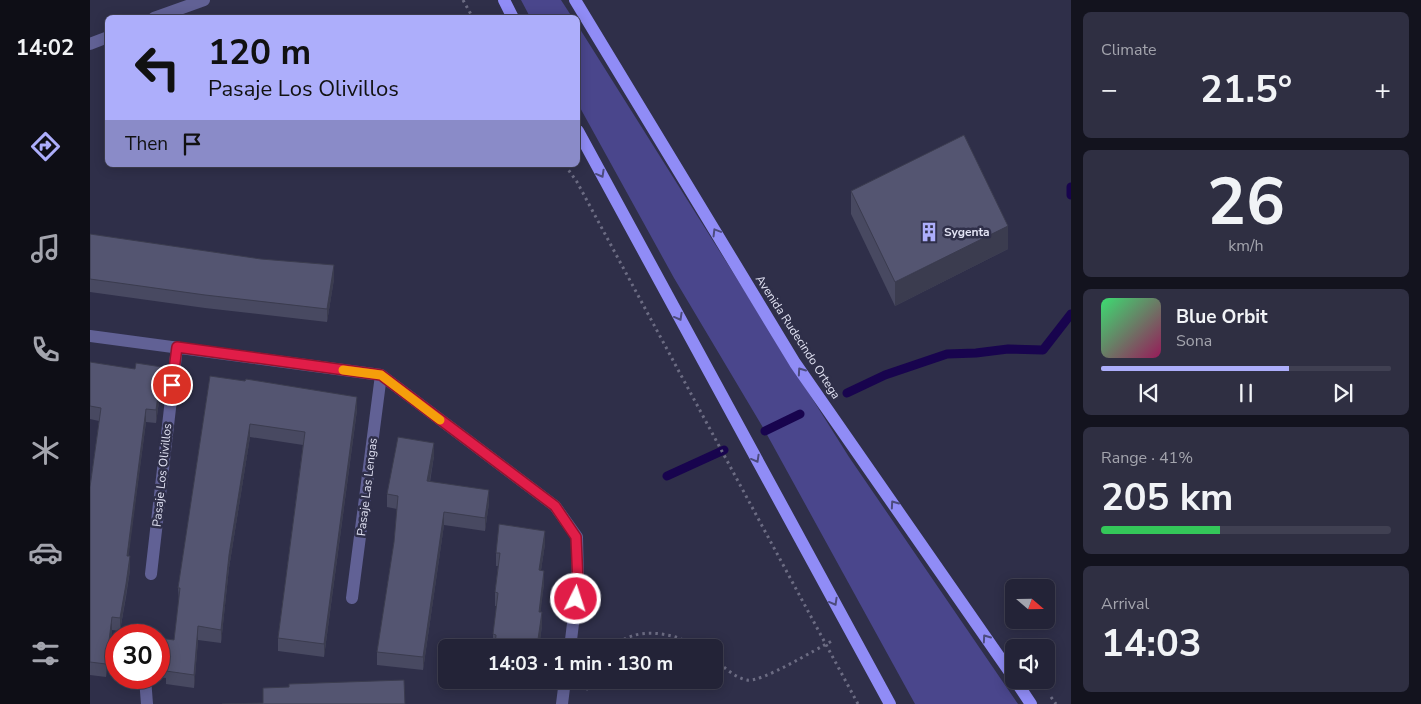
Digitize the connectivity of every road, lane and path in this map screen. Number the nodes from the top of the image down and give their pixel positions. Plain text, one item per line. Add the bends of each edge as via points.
1 (204, 0) edge
2 (463, 0) edge
3 (504, 0) edge
4 (575, 0) edge
5 (161, 15) edge
6 (471, 15) edge
7 (512, 15) edge
8 (105, 38) edge
9 (90, 44) edge
10 (580, 135) edge
11 (566, 167) edge
12 (90, 336) edge
13 (177, 347) junction
14 (381, 375) junction
15 (151, 574) dead end
16 (352, 598) dead end
17 (850, 631) junction
18 (571, 639) edge
19 (626, 639) edge
20 (682, 639) edge
21 (826, 644) junction
22 (723, 666) edge
23 (1005, 666) edge
24 (146, 689) edge
25 (564, 689) edge
26 (1021, 689) edge
27 (147, 704) edge
28 (562, 704) edge
29 (858, 704) edge
30 (890, 704) edge
31 (1031, 704) edge

1 - 5 street
2 - 6 path
3 - 7 main road
23 -> 4 main road, Avenida Rudecindo Ortega via 796,363
8 - 9 street
10 -> 17 main road
11 - 21 path via 577,182
12 - 13 street
13 - 14 street
13 - 15 street, Pasaje Los Olivillos
14 - 16 street, Pasaje Las Lengas
14 - 18 street via 555,506 576,537 578,583
17 - 21 path
17 - 30 main road
19 - 20 path via 631,635 656,634
21 - 22 path via 749,681
21 - 29 path
24 - 27 street
25 - 28 street
26 - 31 main road, Avenida Rudecindo Ortega

